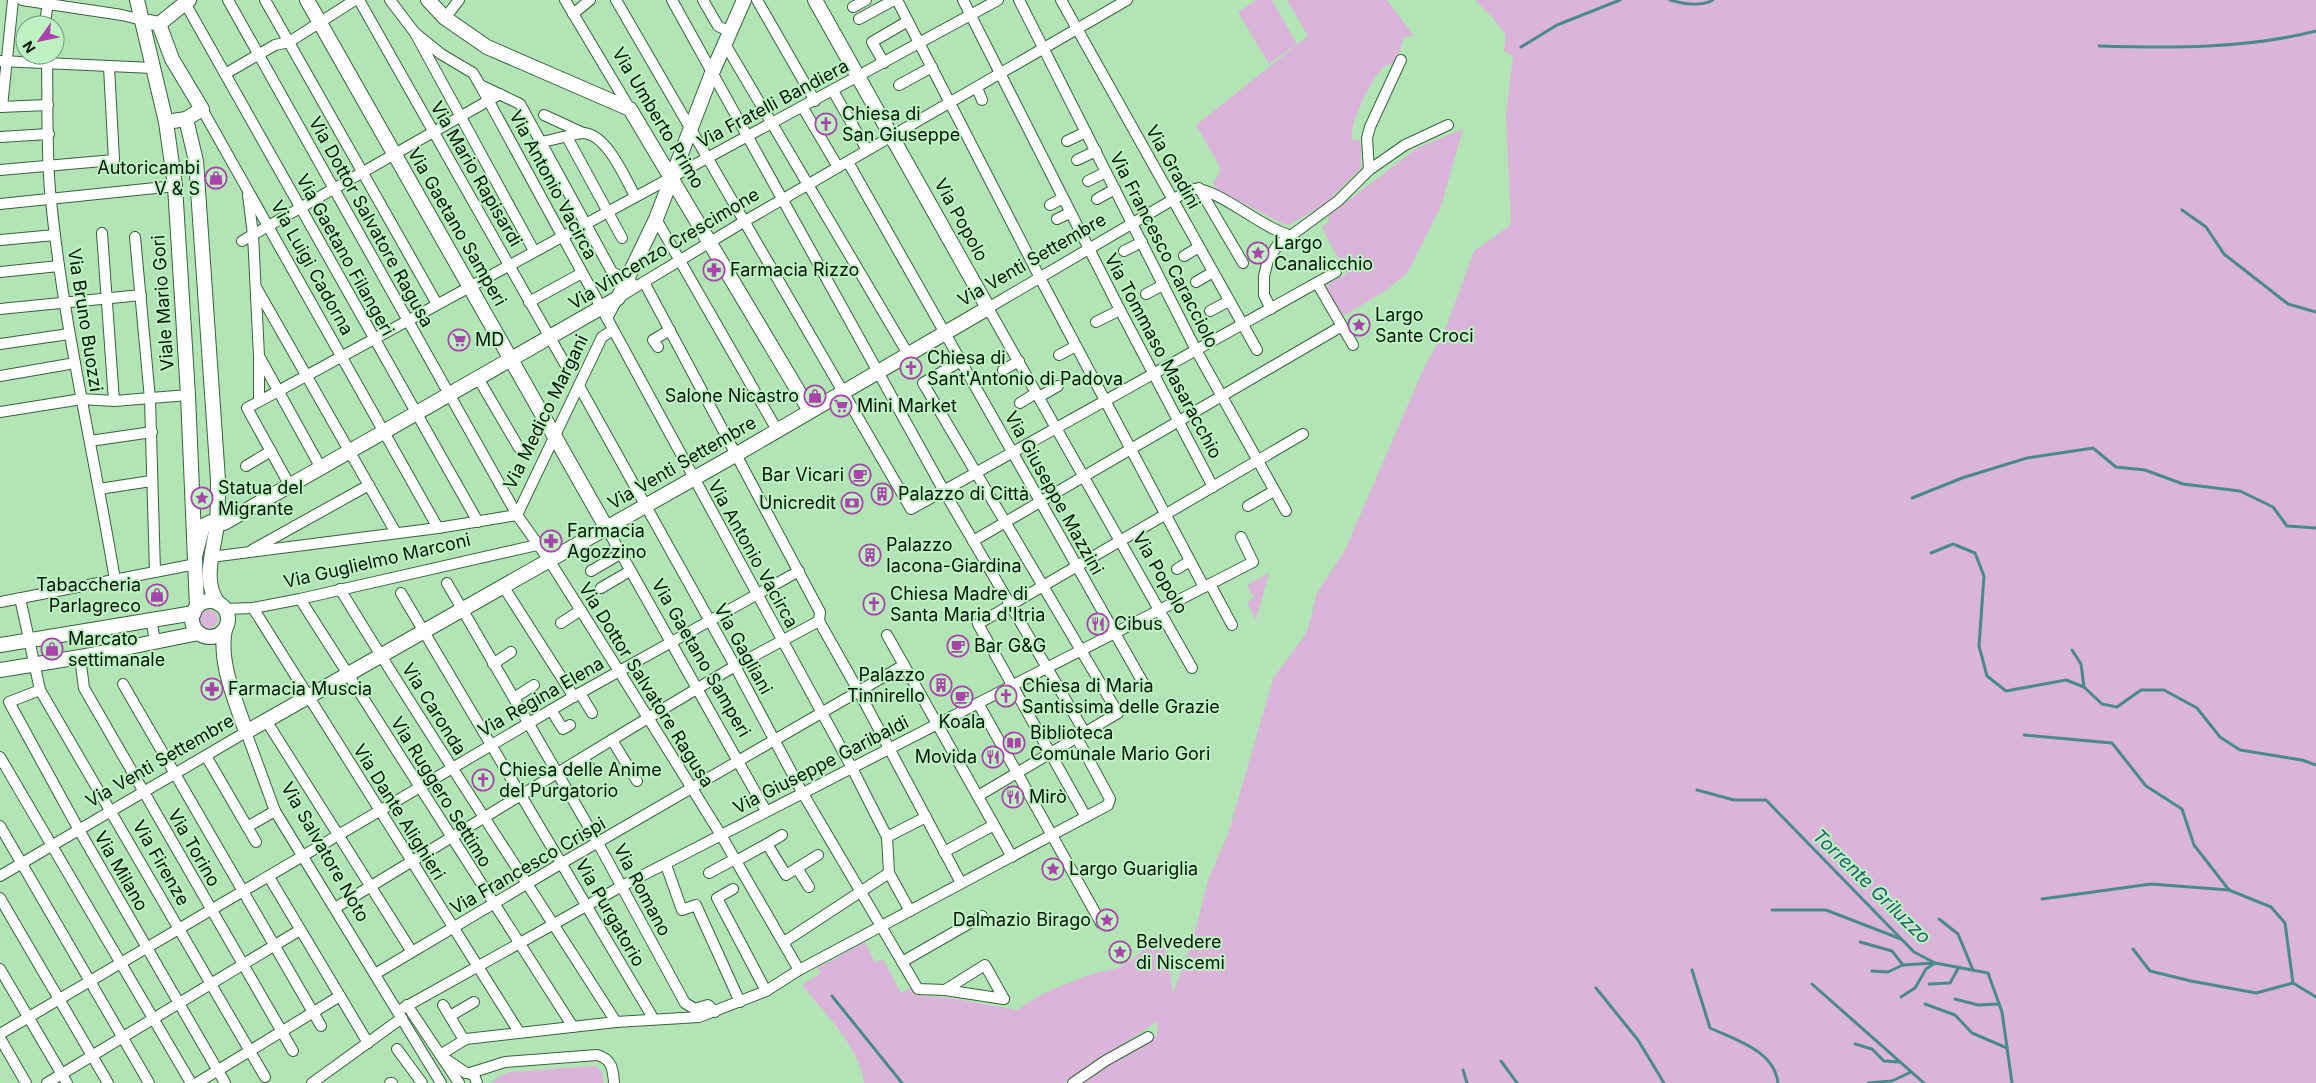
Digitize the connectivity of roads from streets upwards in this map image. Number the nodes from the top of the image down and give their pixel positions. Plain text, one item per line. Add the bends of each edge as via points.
1 (13, 0) edge
2 (22, 0) edge
3 (137, 0) edge
4 (228, 0) edge
5 (265, 0) edge
6 (307, 0) edge
7 (355, 0) edge
8 (359, 0) edge
9 (390, 0) edge
10 (428, 0) edge
11 (459, 0) edge
12 (565, 0) edge
13 (590, 0) edge
14 (616, 0) edge
15 (672, 0) edge
16 (703, 0) edge
17 (744, 0) edge
18 (757, 0) edge
19 (815, 0) edge
20 (866, 0) edge
21 (896, 0) edge
22 (963, 0) edge
23 (998, 0) edge
24 (1019, 0) edge
25 (1061, 0) edge
26 (1127, 0) edge
27 (48, 2) edge
28 (187, 2) edge
29 (853, 7) dead end
30 (573, 14) junction
31 (46, 15) edge
32 (971, 15) junction
33 (445, 18) junction
34 (859, 19) dead end
35 (142, 20) junction
36 (908, 21) junction
37 (320, 23) junction
38 (159, 24) junction
39 (1076, 29) junction
40 (415, 32) junction
41 (728, 38) junction
42 (289, 42) junction
43 (920, 43) junction
44 (1043, 48) junction
45 (259, 54) junction
46 (1401, 60) dead end
47 (3, 61) edge
48 (65, 63) edge
49 (884, 63) junction
50 (43, 65) edge
51 (109, 67) junction
52 (932, 67) junction
53 (153, 68) junction
54 (712, 73) junction
55 (225, 74) junction
56 (1000, 74) junction
57 (859, 77) junction
58 (480, 85) junction
59 (899, 85) dead end
60 (977, 88) junction
61 (833, 91) junction
62 (500, 94) junction
63 (982, 100) dead end
64 (488, 101) junction
65 (815, 101) junction
66 (950, 103) junction
67 (48, 105) junction
68 (1, 107) edge
69 (803, 108) junction
70 (202, 109) junction
71 (630, 109) junction
72 (544, 115) dead end
73 (460, 117) junction
74 (186, 119) junction
75 (166, 122) junction
76 (772, 124) junction
77 (1448, 125) dead end
78 (691, 131) junction
79 (433, 132) junction
80 (1086, 132) junction
81 (583, 133) junction
82 (49, 134) junction
83 (892, 135) junction
84 (748, 136) junction
85 (0, 137) edge
86 (567, 138) junction
87 (1067, 141) dead end
88 (541, 142) junction
89 (867, 150) junction
90 (1096, 151) junction
91 (394, 155) junction
92 (707, 158) junction
93 (1078, 160) dead end
94 (848, 162) junction
95 (50, 165) junction
96 (838, 168) junction
97 (0, 170) edge
98 (1369, 170) junction
99 (362, 172) junction
100 (1106, 172) junction
101 (672, 177) junction
102 (1088, 181) dead end
103 (809, 185) junction
104 (175, 186) junction
105 (1199, 188) junction
106 (247, 189) junction
107 (334, 189) junction
108 (1115, 189) junction
109 (635, 196) junction
110 (50, 198) junction
111 (1063, 198) junction
112 (1097, 199) dead end
113 (1172, 199) junction
114 (784, 200) junction
115 (0, 204) edge
116 (1050, 205) dead end
117 (300, 208) junction
118 (607, 211) junction
119 (1070, 212) junction
120 (656, 219) junction
121 (1057, 219) dead end
122 (745, 222) junction
123 (586, 223) junction
124 (1132, 223) junction
125 (268, 226) junction
126 (102, 233) dead end
127 (55, 235) junction
128 (253, 235) junction
129 (1289, 235) junction
130 (562, 236) junction
131 (135, 237) dead end
132 (622, 238) dead end
133 (0, 240) edge
134 (242, 241) dead end
135 (1142, 242) junction
136 (710, 243) junction
137 (1088, 248) junction
138 (1199, 248) junction
139 (534, 251) junction
140 (1124, 251) dead end
141 (1257, 255) dead end
142 (1184, 256) dead end
143 (1268, 260) junction
144 (680, 261) junction
145 (509, 264) junction
146 (1243, 264) dead end
147 (59, 266) junction
148 (0, 272) edge
149 (1213, 272) junction
150 (1336, 272) dead end
151 (582, 273) junction
152 (1039, 276) junction
153 (1196, 282) dead end
154 (636, 283) junction
155 (1317, 283) junction
156 (256, 286) junction
157 (469, 286) junction
158 (1163, 286) junction
159 (1146, 294) dead end
160 (141, 295) junction
161 (107, 298) junction
162 (1229, 301) junction
163 (65, 302) junction
164 (529, 302) junction
165 (437, 304) junction
166 (988, 308) junction
167 (0, 309) edge
168 (1271, 309) junction
169 (1120, 310) junction
170 (1210, 312) dead end
171 (604, 313) junction
172 (407, 320) junction
173 (1096, 322) dead end
174 (1242, 325) junction
175 (1339, 325) junction
176 (613, 330) junction
177 (670, 330) junction
178 (945, 332) junction
179 (69, 334) junction
180 (549, 337) junction
181 (374, 338) junction
182 (0, 344) edge
183 (1352, 345) dead end
184 (1076, 346) junction
185 (658, 347) dead end
186 (1196, 350) junction
187 (1257, 350) dead end
188 (908, 354) junction
189 (1059, 355) dead end
190 (259, 356) junction
191 (340, 356) junction
192 (512, 360) junction
193 (961, 361) junction
194 (1019, 361) junction
195 (75, 363) junction
196 (565, 364) dead end
197 (1003, 370) dead end
198 (878, 371) junction
199 (1154, 374) junction
200 (306, 375) junction
201 (0, 376) edge
202 (478, 378) junction
203 (578, 386) junction
204 (1058, 386) dead end
205 (278, 390) junction
206 (844, 390) junction
207 (188, 395) junction
208 (450, 395) junction
209 (1038, 395) junction
210 (1221, 396) junction
211 (150, 398) junction
212 (82, 399) junction
213 (1105, 400) junction
214 (114, 401) junction
215 (259, 401) junction
216 (1020, 402) dead end
217 (810, 411) junction
218 (0, 412) edge
219 (416, 414) junction
220 (1178, 420) junction
221 (1056, 427) junction
222 (777, 430) junction
223 (152, 432) junction
224 (383, 432) junction
225 (1303, 434) dead end
226 (555, 436) junction
227 (90, 440) junction
228 (519, 448) dead end
229 (1130, 448) junction
230 (271, 452) junction
231 (350, 452) junction
232 (1012, 452) junction
233 (737, 454) junction
234 (1257, 461) junction
235 (246, 466) dead end
236 (321, 468) junction
237 (975, 473) junction
238 (1083, 476) junction
239 (694, 479) junction
240 (152, 481) junction
241 (369, 485) junction
242 (290, 486) junction
243 (1213, 487) junction
244 (99, 489) junction
245 (944, 491) junction
246 (1274, 491) junction
247 (1040, 501) junction
248 (644, 506) junction
249 (1248, 506) dead end
250 (1286, 511) dead end
251 (517, 515) junction
252 (1166, 515) junction
253 (478, 522) junction
254 (1004, 522) junction
255 (217, 523) junction
256 (438, 528) junction
257 (606, 528) junction
258 (396, 533) junction
259 (1240, 537) dead end
260 (972, 541) junction
261 (1121, 542) junction
262 (537, 545) junction
263 (246, 553) junction
264 (620, 554) junction
265 (211, 557) junction
266 (196, 560) junction
267 (549, 560) junction
268 (1190, 561) junction
269 (1077, 567) junction
270 (1177, 569) dead end
271 (591, 571) dead end
272 (630, 571) junction
273 (155, 572) junction
274 (799, 572) junction
275 (115, 580) junction
276 (447, 583) dead end
277 (1207, 585) junction
278 (503, 586) junction
279 (1042, 586) junction
280 (600, 588) dead end
281 (340, 589) junction
282 (401, 593) dead end
283 (757, 594) junction
284 (20, 598) junction
285 (300, 599) junction
286 (0, 602) edge
287 (1010, 604) junction
288 (222, 607) junction
289 (253, 608) junction
290 (1159, 608) junction
291 (196, 610) junction
292 (462, 610) junction
293 (581, 610) junction
294 (152, 618) junction
295 (708, 621) junction
296 (818, 621) junction
297 (560, 623) dead end
298 (1232, 625) dead end
299 (225, 629) junction
300 (424, 632) junction
301 (1114, 632) junction
302 (201, 635) junction
303 (887, 635) dead end
304 (28, 640) junction
305 (782, 640) junction
306 (155, 642) junction
307 (670, 642) junction
308 (0, 645) edge
309 (1081, 649) junction
310 (511, 652) dead end
311 (381, 656) junction
312 (80, 657) junction
313 (33, 664) junction
314 (493, 664) junction
315 (904, 665) junction
316 (735, 666) junction
317 (1047, 668) junction
318 (1192, 668) dead end
319 (0, 670) edge
320 (619, 671) junction
321 (348, 675) junction
322 (228, 676) junction
323 (124, 684) dead end
324 (1012, 684) junction
325 (534, 685) dead end
326 (1146, 688) dead end
327 (697, 689) junction
328 (40, 690) junction
329 (859, 692) junction
330 (577, 695) junction
331 (308, 698) junction
332 (514, 698) junction
333 (978, 703) junction
334 (551, 710) junction
335 (592, 712) dead end
336 (823, 713) junction
337 (648, 718) junction
338 (268, 722) junction
339 (528, 723) junction
340 (937, 724) junction
341 (570, 725) dead end
342 (246, 732) junction
343 (1081, 736) junction
344 (774, 739) junction
345 (612, 740) junction
346 (490, 745) junction
347 (890, 749) junction
348 (1051, 753) junction
349 (206, 756) junction
350 (0, 757) edge
351 (583, 758) junction
352 (738, 762) junction
353 (452, 768) junction
354 (590, 768) dead end
355 (852, 768) junction
356 (1017, 773) junction
357 (175, 774) junction
358 (557, 774) junction
359 (638, 781) dead end
360 (419, 787) junction
361 (691, 789) junction
362 (144, 792) junction
363 (802, 792) junction
364 (522, 796) junction
365 (978, 796) junction
366 (112, 811) junction
367 (275, 811) junction
368 (380, 811) junction
369 (766, 811) junction
370 (926, 817) junction
371 (484, 818) junction
372 (1086, 818) junction
373 (994, 825) junction
374 (0, 826) edge
375 (247, 827) junction
376 (79, 830) junction
377 (339, 835) junction
378 (782, 835) dead end
379 (721, 836) junction
380 (1052, 836) junction
381 (451, 837) junction
382 (887, 837) junction
383 (256, 842) dead end
384 (598, 843) junction
385 (767, 844) junction
386 (52, 846) junction
387 (944, 852) junction
388 (818, 855) dead end
389 (302, 857) junction
390 (1012, 857) junction
391 (735, 860) junction
392 (412, 861) junction
393 (22, 863) junction
394 (562, 863) junction
395 (666, 865) junction
396 (797, 868) junction
397 (709, 873) dead end
398 (889, 873) junction
399 (0, 876) edge
400 (269, 877) junction
401 (528, 883) junction
402 (961, 883) junction
403 (371, 886) junction
404 (622, 886) junction
405 (733, 888) dead end
406 (809, 888) dead end
407 (243, 892) junction
408 (860, 892) junction
409 (0, 898) edge
410 (493, 904) junction
411 (585, 906) junction
412 (335, 908) junction
413 (211, 910) junction
414 (910, 911) junction
415 (982, 916) dead end
416 (553, 923) junction
417 (1101, 923) dead end
418 (880, 927) junction
419 (453, 928) junction
420 (180, 929) junction
421 (300, 930) junction
422 (784, 942) junction
423 (518, 943) junction
424 (274, 946) junction
425 (147, 948) junction
426 (412, 952) junction
427 (902, 962) junction
428 (121, 963) junction
429 (243, 965) junction
430 (477, 966) junction
431 (0, 969) edge
432 (799, 970) junction
433 (375, 974) junction
434 (90, 981) junction
435 (212, 983) junction
436 (945, 990) junction
437 (766, 991) junction
438 (340, 996) junction
439 (59, 999) junction
440 (474, 1002) dead end
441 (740, 1002) junction
442 (179, 1003) junction
443 (408, 1005) junction
444 (443, 1006) dead end
445 (715, 1012) junction
446 (313, 1013) junction
447 (400, 1014) junction
448 (450, 1016) junction
449 (28, 1017) junction
450 (153, 1018) junction
451 (653, 1018) junction
452 (616, 1022) junction
453 (321, 1026) dead end
454 (573, 1027) junction
455 (282, 1032) junction
456 (519, 1032) junction
457 (0, 1034) edge
458 (123, 1037) junction
459 (1148, 1037) dead end
460 (0, 1038) edge
461 (464, 1040) junction
462 (368, 1043) junction
463 (397, 1049) dead end
464 (250, 1050) junction
465 (292, 1051) dead end
466 (440, 1055) junction
467 (92, 1056) junction
468 (496, 1065) junction
469 (217, 1070) junction
470 (468, 1073) junction
471 (265, 1077) dead end
472 (64, 1079) edge
473 (458, 1082) edge
474 (26, 1083) edge
475 (47, 1083) edge
476 (108, 1083) edge
477 (149, 1083) edge
478 (192, 1083) edge
479 (196, 1083) edge
480 (225, 1083) edge
481 (312, 1083) edge
482 (422, 1083) edge
483 (441, 1083) edge
484 (477, 1083) edge
485 (614, 1083) edge
486 (1073, 1083) edge

1 - 47 street
2 - 27 street
3 - 35 street, Viale Mario Gori
4 - 45 street, Via Dottor Salvatore Ragusa
5 - 42 street
6 - 37 street, Via Gaetano Samperi
7 - 37 street
8 - 79 street, Via Mario Rapisardi
9 - 40 street
10 - 33 street
11 - 33 street
12 - 30 street, Via Umberto Primo
13 - 30 street
14 - 78 street
15 - 54 street
16 - 41 street
17 - 41 street
18 - 65 street
19 - 57 street, Via Popolo
20 - 29 street
21 - 34 street
21 - 36 street
22 - 32 street, Via Tommaso Masaracchio
23 - 32 street, Via Fratelli Bandiera
24 - 44 street, Via Francesco Caracciolo
25 - 39 street, Via Gradini
26 - 39 street, Via Vincenzo Crescimone
27 - 31 street
27 - 35 street
28 - 38 street
28 - 55 street, Via Gaetano Filangeri
30 - 71 street, Via Umberto Primo
32 - 43 street, Via Fratelli Bandiera
32 - 56 street, Via Tommaso Masaracchio
33 - 71 street via 487,47
35 - 38 street
35 - 53 street, Viale Mario Gori
36 - 43 street
36 - 49 street via 872,42
37 - 42 street
37 - 91 street, Via Gaetano Samperi
38 - 70 street, Via Luigi Cadorna via 172,59
39 - 44 street, Via Vincenzo Crescimone
39 - 113 street, Via Gradini
40 - 58 street via 441,54 473,73
40 - 73 street
41 - 54 street
41 - 76 street
42 - 45 street
42 - 99 street
43 - 49 street, Via Fratelli Bandiera
43 - 52 street
44 - 56 street, Via Vincenzo Crescimone
44 - 80 street, Via Francesco Caracciolo
45 - 55 street
45 - 107 street, Via Dottor Salvatore Ragusa
46 - 98 street via 1367,138
47 - 68 street
48 - 51 street
49 - 57 street, Via Fratelli Bandiera
50 - 67 street, Via Bruno Buozzi
51 - 53 street
51 - 95 street via 114,160
52 - 59 street
52 - 66 street
53 - 75 street, Viale Mario Gori
54 - 78 street
54 - 84 street
55 - 117 street, Via Gaetano Filangeri
56 - 60 street, Via Vincenzo Crescimone
56 - 111 street, Via Tommaso Masaracchio
57 - 61 street, Via Fratelli Bandiera
57 - 83 street, Via Popolo
58 - 62 street
58 - 64 street, Via Antonio Vacirca
60 - 63 street
60 - 66 street, Via Vincenzo Crescimone
61 - 65 street, Via Fratelli Bandiera
61 - 89 street
62 - 64 street
62 - 88 street via 520,104
64 - 73 street
64 - 130 street, Via Antonio Vacirca
65 - 69 street, Via Fratelli Bandiera
66 - 83 street, Via Vincenzo Crescimone
66 - 152 street
67 - 68 street
67 - 82 street, Via Bruno Buozzi
69 - 76 street, Via Fratelli Bandiera
69 - 96 street
70 - 74 street
70 - 106 street, Via Luigi Cadorna
71 - 101 street, Via Umberto Primo
72 - 81 street
73 - 79 street
73 - 139 street
74 - 75 street
74 - 255 street via 196,171 218,480
75 - 104 street, Viale Mario Gori
76 - 84 street, Via Fratelli Bandiera
76 - 103 street
77 - 98 street via 1405,146
78 - 92 street
78 - 101 street
79 - 91 street
79 - 145 street, Via Mario Rapisardi
80 - 87 street
80 - 90 street, Via Francesco Caracciolo
81 - 86 street
81 - 109 street via 606,146
82 - 85 street
82 - 95 street, Via Bruno Buozzi
83 - 89 street, Via Vincenzo Crescimone
83 - 166 street, Via Popolo
84 - 92 street, Via Fratelli Bandiera
84 - 114 street
86 - 88 street
86 - 118 street
88 - 123 street
89 - 94 street, Via Vincenzo Crescimone
90 - 93 street
90 - 100 street, Via Francesco Caracciolo
91 - 99 street
91 - 157 street, Via Gaetano Samperi
92 - 101 street, Via Fratelli Bandiera
92 - 122 street
94 - 96 street, Via Vincenzo Crescimone
94 - 178 street, Via Giuseppe Mazzini
95 - 97 street
95 - 110 street, Via Bruno Buozzi
96 - 103 street, Via Vincenzo Crescimone
98 - 129 street via 1338,201
99 - 107 street
99 - 165 street
100 - 102 street
100 - 108 street, Via Francesco Caracciolo
101 - 109 street, Via Fratelli Bandiera
101 - 120 street
101 - 136 street, Via Umberto Primo
103 - 114 street, Via Vincenzo Crescimone
103 - 188 street
104 - 110 street
104 - 207 street, Viale Mario Gori
105 - 113 street, Via Venti Settembre
105 - 129 street via 1276,232
105 - 146 street
106 - 125 street, Via Luigi Cadorna
106 - 128 street
107 - 117 street
107 - 172 street, Via Dottor Salvatore Ragusa
108 - 112 street
108 - 124 street, Via Francesco Caracciolo
109 - 118 street, Via Fratelli Bandiera
110 - 115 street
110 - 127 street, Via Bruno Buozzi
111 - 116 street
111 - 119 street, Via Tommaso Masaracchio
113 - 124 street, Via Venti Settembre
113 - 138 street, Via Gradini
114 - 122 street, Via Vincenzo Crescimone
114 - 198 street
117 - 125 street
117 - 181 street, Via Gaetano Filangeri
118 - 123 street, Via Fratelli Bandiera
118 - 132 street
119 - 121 street
119 - 137 street, Via Tommaso Masaracchio
120 - 144 street
120 - 154 street
122 - 136 street, Via Vincenzo Crescimone
122 - 206 street
123 - 130 street, Via Fratelli Bandiera
123 - 154 street via 612,272
124 - 135 street, Via Francesco Caracciolo
124 - 137 street, Via Venti Settembre
125 - 128 street
125 - 191 street, Via Luigi Cadorna
126 - 161 street
127 - 133 street
127 - 147 street, Via Bruno Buozzi
128 - 134 street
128 - 156 street
129 - 143 street
130 - 139 street, Via Fratelli Bandiera
130 - 151 street, Via Antonio Vacirca
131 - 160 street
135 - 140 street
135 - 158 street, Via Francesco Caracciolo
136 - 144 street, Via Vincenzo Crescimone
136 - 217 street, Via Umberto Primo
137 - 152 street, Via Venti Settembre
137 - 169 street, Via Tommaso Masaracchio
138 - 142 street
138 - 149 street, Via Gradini
139 - 145 street, Via Fratelli Bandiera
141 - 143 street
143 - 168 street via 1264,295
144 - 154 street, Via Vincenzo Crescimone
144 - 222 street
145 - 157 street, Via Fratelli Bandiera
145 - 164 street, Via Mario Rapisardi
147 - 148 street
147 - 163 street, Via Bruno Buozzi
149 - 153 street
149 - 162 street, Via Gradini
150 - 155 street
151 - 164 street
151 - 171 street, Via Antonio Vacirca
152 - 166 street, Via Venti Settembre
152 - 184 street
154 - 171 street, Via Vincenzo Crescimone
154 - 177 street
155 - 168 street
155 - 175 street
156 - 190 street
156 - 200 street
157 - 165 street, Via Fratelli Bandiera
157 - 192 street, Via Gaetano Samperi
158 - 159 street
158 - 186 street, Via Francesco Caracciolo
160 - 161 street
160 - 211 street
161 - 163 street
161 - 214 street
162 - 170 street
162 - 174 street, Via Gradini
163 - 167 street
163 - 179 street, Via Bruno Buozzi
164 - 180 street, Via Mario Rapisardi
165 - 172 street, Via Fratelli Bandiera
166 - 178 street, Via Venti Settembre
166 - 194 street, Via Popolo
168 - 174 street
169 - 173 street
169 - 199 street, Via Tommaso Masaracchio
171 - 176 street, Via Antonio Vacirca
171 - 180 street, Via Vincenzo Crescimone
172 - 181 street, Via Fratelli Bandiera
172 - 208 street, Via Dottor Salvatore Ragusa
174 - 186 street
174 - 187 street, Via Gradini
175 - 183 street
175 - 210 street
176 - 203 street, Via Medico Margani via 602,337
176 - 239 street, Via Antonio Vacirca
177 - 185 street via 653,340
177 - 233 street
178 - 188 street, Via Venti Settembre
178 - 193 street, Via Giuseppe Mazzini
179 - 182 street
179 - 195 street, Via Bruno Buozzi
180 - 192 street, Via Vincenzo Crescimone
180 - 196 street, Via Mario Rapisardi
181 - 191 street, Via Fratelli Bandiera
181 - 219 street, Via Gaetano Filangeri
184 - 189 street
184 - 213 street
186 - 199 street
186 - 210 street, Via Francesco Caracciolo
188 - 198 street, Via Venti Settembre
190 - 205 street
190 - 215 street
191 - 200 street, Via Fratelli Bandiera
191 - 224 street, Via Luigi Cadorna
192 - 202 street, Via Vincenzo Crescimone
192 - 226 street, Via Gaetano Samperi
193 - 232 street, Via Giuseppe Mazzini
193 - 237 street via 923,382
194 - 197 street
194 - 209 street, Via Popolo
195 - 201 street
195 - 212 street, Via Bruno Buozzi
198 - 206 street, Via Venti Settembre
198 - 245 street
199 - 213 street
199 - 220 street, Via Tommaso Masaracchio
200 - 205 street, Via Fratelli Bandiera
200 - 231 street
202 - 208 street, Via Vincenzo Crescimone
202 - 228 street
203 - 226 street, Via Medico Margani
203 - 248 street, Via Gagliani
204 - 209 street
205 - 215 street, Via Fratelli Bandiera
205 - 236 street
206 - 217 street, Via Venti Settembre
206 - 245 street via 912,505
207 - 211 street
207 - 266 street, Viale Mario Gori
208 - 219 street, Via Vincenzo Crescimone
208 - 251 street, Via Dottor Salvatore Ragusa
209 - 216 street
209 - 221 street, Via Popolo
210 - 220 street
210 - 234 street, Via Francesco Caracciolo
211 - 214 street
211 - 223 street
212 - 214 street
212 - 218 street
212 - 227 street, Via Bruno Buozzi
213 - 221 street
213 - 229 street
215 - 230 street, Via Fratelli Bandiera via 247,408
217 - 222 street, Via Venti Settembre
219 - 224 street, Via Vincenzo Crescimone
219 - 253 street, Via Gaetano Filangeri
220 - 229 street
220 - 243 street, Via Tommaso Masaracchio
221 - 232 street
221 - 238 street, Via Popolo
222 - 233 street, Via Venti Settembre
223 - 227 street
223 - 240 street
224 - 231 street, Via Vincenzo Crescimone
224 - 256 street, Via Luigi Cadorna
225 - 234 street
226 - 251 street, Via Medico Margani
226 - 257 street, Via Gaetano Samperi
227 - 244 street, Via Bruno Buozzi
229 - 238 street
229 - 252 street
230 - 235 street
230 - 242 street
231 - 236 street, Via Vincenzo Crescimone
231 - 241 street
232 - 237 street
232 - 247 street, Via Giuseppe Mazzini
233 - 239 street, Via Venti Settembre
233 - 274 street
234 - 243 street
234 - 246 street, Via Francesco Caracciolo
236 - 242 street, Via Vincenzo Crescimone
237 - 245 street
237 - 254 street
238 - 247 street
238 - 261 street, Via Popolo
239 - 248 street, Via Venti Settembre
239 - 283 street, Via Antonio Vacirca
240 - 244 street
240 - 273 street
241 - 258 street
241 - 263 street
242 - 255 street, Via Vincenzo Crescimone via 224,523
243 - 252 street
244 - 275 street, Via Bruno Buozzi
245 - 260 street
246 - 249 street
246 - 250 street, Via Francesco Caracciolo
247 - 254 street
247 - 269 street, Via Giuseppe Mazzini
248 - 257 street, Via Venti Settembre
248 - 295 street, Via Gagliani
251 - 253 street
251 - 262 street, Via Dottor Salvatore Ragusa
252 - 261 street
252 - 268 street
253 - 256 street
254 - 260 street
254 - 279 street
255 - 265 street
255 - 266 street, Via Vincenzo Crescimone via 203,526
256 - 258 street
257 - 264 street, Via Gaetano Samperi
257 - 267 street, Via Venti Settembre
258 - 263 street
259 - 277 street, Via Giuseppe Garibaldi via 1253,562
260 - 287 street
261 - 269 street
261 - 290 street, Via Popolo
262 - 267 street, Via Dottor Salvatore Ragusa
262 - 281 street, Via Guglielmo Marconi
263 - 265 street
264 - 271 street
264 - 272 street, Via Gaetano Samperi
265 - 288 street via 211,589
266 - 273 street
266 - 291 street, Viale Mario Gori
267 - 278 street, Via Venti Settembre
267 - 293 street, Via Dottor Salvatore Ragusa
268 - 270 street
268 - 277 street
269 - 279 street
269 - 301 street, Via Giuseppe Mazzini
272 - 280 street
272 - 307 street, Via Gaetano Samperi
273 - 275 street
274 - 283 street, Via Regina Elena
274 - 296 street via 820,612
275 - 284 street
276 - 292 street, Via Romano
277 - 290 street, Via Giuseppe Garibaldi
277 - 298 street
278 - 292 street, Via Venti Settembre
278 - 330 street
279 - 287 street
279 - 309 street
281 - 285 street, Via Guglielmo Marconi
281 - 311 street, Via Caronda
282 - 300 street, Via Purgatorio
283 - 295 street, Via Regina Elena
283 - 305 street, Via Antonio Vacirca
284 - 286 street
284 - 304 street, Via Firenze
285 - 289 street, Via Guglielmo Marconi
285 - 321 street, Via Ruggero Settimo
287 - 317 street
287 - 324 street via 982,624
288 - 289 street, Via Guglielmo Marconi
288 - 291 street via 208,602
288 - 299 street via 228,619
289 - 331 street, Via Dante Alighieri
290 - 301 street, Via Giuseppe Garibaldi
290 - 318 street, Via Popolo
291 - 294 street
291 - 302 street via 193,626
292 - 300 street, Via Venti Settembre
292 - 314 street, Via Romano
293 - 297 street
293 - 320 street, Via Dottor Salvatore Ragusa
294 - 304 street
294 - 306 street
295 - 307 street, Via Regina Elena
295 - 316 street, Via Gagliani
296 - 305 street
296 - 329 street
299 - 302 street via 216,636
299 - 322 street via 223,638
300 - 311 street, Via Venti Settembre
300 - 346 street, Via Purgatorio
301 - 309 street, Via Giuseppe Garibaldi
301 - 326 street, Via Giuseppe Mazzini
302 - 306 street
302 - 322 street via 216,652
303 - 315 street
304 - 308 street
304 - 313 street, Via Firenze
305 - 316 street
305 - 336 street, Via Antonio Vacirca
306 - 312 street
307 - 320 street, Via Regina Elena
307 - 327 street, Via Gaetano Samperi
309 - 317 street, Via Giuseppe Garibaldi
309 - 343 street via 1118,713
310 - 314 street
311 - 321 street, Via Venti Settembre
311 - 353 street, Via Caronda
312 - 313 street
312 - 362 street, Via Torino via 84,688
313 - 319 street
313 - 328 street, Via Firenze
314 - 332 street, Via Romano
315 - 329 street, Via Francesco Crispi
315 - 340 street
316 - 327 street
316 - 344 street, Via Gagliani
317 - 324 street, Via Giuseppe Garibaldi
317 - 343 street
320 - 330 street, Via Regina Elena
320 - 337 street, Via Dottor Salvatore Ragusa
321 - 331 street, Via Venti Settembre
321 - 360 street, Via Ruggero Settimo
322 - 342 street, Via Salvatore Noto
323 - 357 street
324 - 333 street, Via Giuseppe Garibaldi
324 - 348 street
325 - 332 street
327 - 337 street
327 - 352 street, Via Gaetano Samperi
328 - 366 street, Via Firenze
328 - 376 street, Via Milano via 9,702
329 - 336 street, Via Francesco Crispi
329 - 347 street
330 - 334 street, Via Regina Elena
330 - 335 street
331 - 338 street, Via Venti Settembre
331 - 368 street, Via Dante Alighieri
332 - 339 street, Via Romano
333 - 340 street, Via Giuseppe Garibaldi
333 - 356 street
334 - 339 street, Via Regina Elena
334 - 341 street via 562,729
336 - 344 street, Via Francesco Crispi
336 - 355 street, Via Antonio Vacirca
337 - 345 street
337 - 361 street, Via Dottor Salvatore Ragusa
338 - 342 street, Via Venti Settembre
338 - 377 street
339 - 346 street, Via Regina Elena
339 - 358 street, Via Romano
340 - 347 street, Via Giuseppe Garibaldi
340 - 365 street
342 - 349 street, Via Venti Settembre
342 - 367 street, Via Salvatore Noto
343 - 348 street
343 - 372 street via 1110,799 1108,805
344 - 352 street, Via Francesco Crispi
344 - 363 street, Via Gagliani
345 - 351 street
345 - 359 street
346 - 353 street, Via Regina Elena
346 - 364 street, Via Purgatorio
347 - 355 street, Via Giuseppe Garibaldi
347 - 370 street
348 - 356 street
348 - 372 street
349 - 357 street, Via Venti Settembre
349 - 375 street
350 - 386 street
351 - 354 street
351 - 358 street
352 - 361 street, Via Francesco Crispi
352 - 369 street, Via Gaetano Samperi
353 - 360 street, Via Regina Elena
353 - 371 street, Via Caronda
355 - 363 street, Via Giuseppe Garibaldi
355 - 382 street, Via Antonio Vacirca
356 - 365 street
356 - 380 street
357 - 362 street, Via Venti Settembre
357 - 407 street
358 - 364 street
358 - 384 street, Via Romano
360 - 368 street, Via Regina Elena
360 - 381 street, Via Ruggero Settimo
361 - 379 street, Via Dottor Salvatore Ragusa
361 - 384 street, Via Francesco Crispi
362 - 366 street, Via Venti Settembre
362 - 413 street, Via Torino
363 - 369 street, Via Giuseppe Garibaldi
363 - 408 street, Via Gagliani
364 - 371 street
364 - 394 street, Via Purgatorio
365 - 373 street
366 - 376 street, Via Venti Settembre
366 - 420 street, Via Firenze
367 - 375 street
367 - 389 street, Via Salvatore Noto
368 - 377 street, Via Regina Elena
368 - 392 street, Via Dante Alighieri
369 - 379 street, Via Giuseppe Garibaldi
370 - 382 street
370 - 387 street
371 - 381 street
371 - 401 street, Via Caronda
372 - 380 street
373 - 387 street
373 - 390 street
374 - 393 street
375 - 383 street
376 - 386 street, Via Venti Settembre
376 - 425 street, Via Milano
377 - 389 street, Via Regina Elena
377 - 403 street
378 - 385 street
379 - 391 street, Via Dottor Salvatore Ragusa
379 - 395 street, Via Giuseppe Garibaldi
380 - 390 street
380 - 417 street
381 - 392 street
381 - 410 street, Via Ruggero Settimo
382 - 398 street, Via Antonio Vacirca
384 - 394 street, Via Francesco Crispi
384 - 404 street, Via Romano
385 - 391 street
385 - 396 street via 786,875
386 - 393 street, Via Venti Settembre
386 - 428 street
387 - 402 street
388 - 396 street
389 - 400 street, Via Regina Elena
389 - 412 street, Via Salvatore Noto
390 - 402 street
391 - 397 street
391 - 422 street, Via Dottor Salvatore Ragusa
392 - 403 street
392 - 419 street, Via Dante Alighieri
393 - 399 street, Via Venti Settembre
393 - 434 street
394 - 401 street, Via Francesco Crispi
394 - 411 street, Via Purgatorio
395 - 404 street, Via Giuseppe Garibaldi
395 - 441 street via 682,910 696,905
396 - 406 street
398 - 408 street
398 - 414 street, Via Antonio Vacirca
400 - 407 street, Via Regina Elena
400 - 421 street
401 - 410 street, Via Francesco Crispi
401 - 416 street, Via Caronda
402 - 414 street
403 - 412 street
403 - 426 street
404 - 411 street, Via Giuseppe Garibaldi
404 - 445 street, Via Romano via 688,1006 695,1009 708,1005
405 - 437 street via 717,898
407 - 413 street, Via Regina Elena
407 - 424 street
408 - 418 street, Via Gagliani
408 - 422 street
409 - 439 street
410 - 419 street, Via Francesco Crispi
410 - 423 street, Via Ruggero Settimo
411 - 416 street, Via Giuseppe Garibaldi
411 - 451 street, Via Purgatorio
412 - 433 street, Via Salvatore Noto
413 - 420 street, Via Regina Elena
413 - 429 street, Via Torino
414 - 418 street
415 - 427 street
416 - 423 street, Via Giuseppe Garibaldi
416 - 452 street, Via Caronda
418 - 427 street, Via Gagliani
418 - 432 street
419 - 426 street, Via Francesco Crispi
419 - 430 street, Via Dante Alighieri
420 - 425 street, Via Regina Elena
420 - 435 street, Via Firenze
421 - 424 street
421 - 438 street
422 - 432 street, Via Dottor Salvatore Ragusa
423 - 430 street, Via Giuseppe Garibaldi
423 - 454 street, Via Ruggero Settimo
424 - 429 street
424 - 446 street
425 - 428 street, Via Regina Elena
425 - 442 street, Via Milano
426 - 433 street, Via Francesco Crispi
427 - 436 street, Via Gagliani via 918,989
428 - 434 street, Via Regina Elena
428 - 450 street
429 - 435 street
429 - 455 street, Via Torino
430 - 443 street, Via Giuseppe Garibaldi
430 - 456 street, Via Dante Alighieri
431 - 449 street
432 - 437 street
433 - 447 street, Via Salvatore Noto
434 - 439 street, Via Regina Elena
434 - 458 street
435 - 442 street
435 - 464 street, Via Firenze
436 - 436 street via 984,996 1004,999 985,965
437 - 441 street
438 - 446 street
438 - 462 street
439 - 449 street, Via Regina Elena
439 - 467 street
440 - 448 street
441 - 445 street
442 - 450 street
442 - 469 street, Via Milano
443 - 447 street, Via Giuseppe Garibaldi
443 - 466 street
444 - 448 street
445 - 451 street via 698,1017
446 - 453 street
446 - 455 street
447 - 462 street, Via Giuseppe Garibaldi
447 - 483 street, Via Salvatore Noto
448 - 461 street
449 - 457 street, Via Regina Elena
449 - 472 street
450 - 458 street
450 - 478 street
451 - 452 street
452 - 454 street
454 - 456 street
455 - 464 street
455 - 465 street, Via Torino
456 - 461 street
458 - 467 street
458 - 477 street
459 - 486 street via 1104,1061
460 - 474 street
461 - 466 street
462 - 481 street, Via Giuseppe Garibaldi
463 - 482 street
464 - 469 street
464 - 471 street, Via Firenze
466 - 470 street
466 - 473 street
467 - 472 street
467 - 476 street
468 - 470 street
468 - 484 street
468 - 485 street via 597,1055 609,1061
469 - 479 street
469 - 480 street, Via Milano
470 - 473 street via 460,1076
470 - 484 street via 475,1076
472 - 475 street

